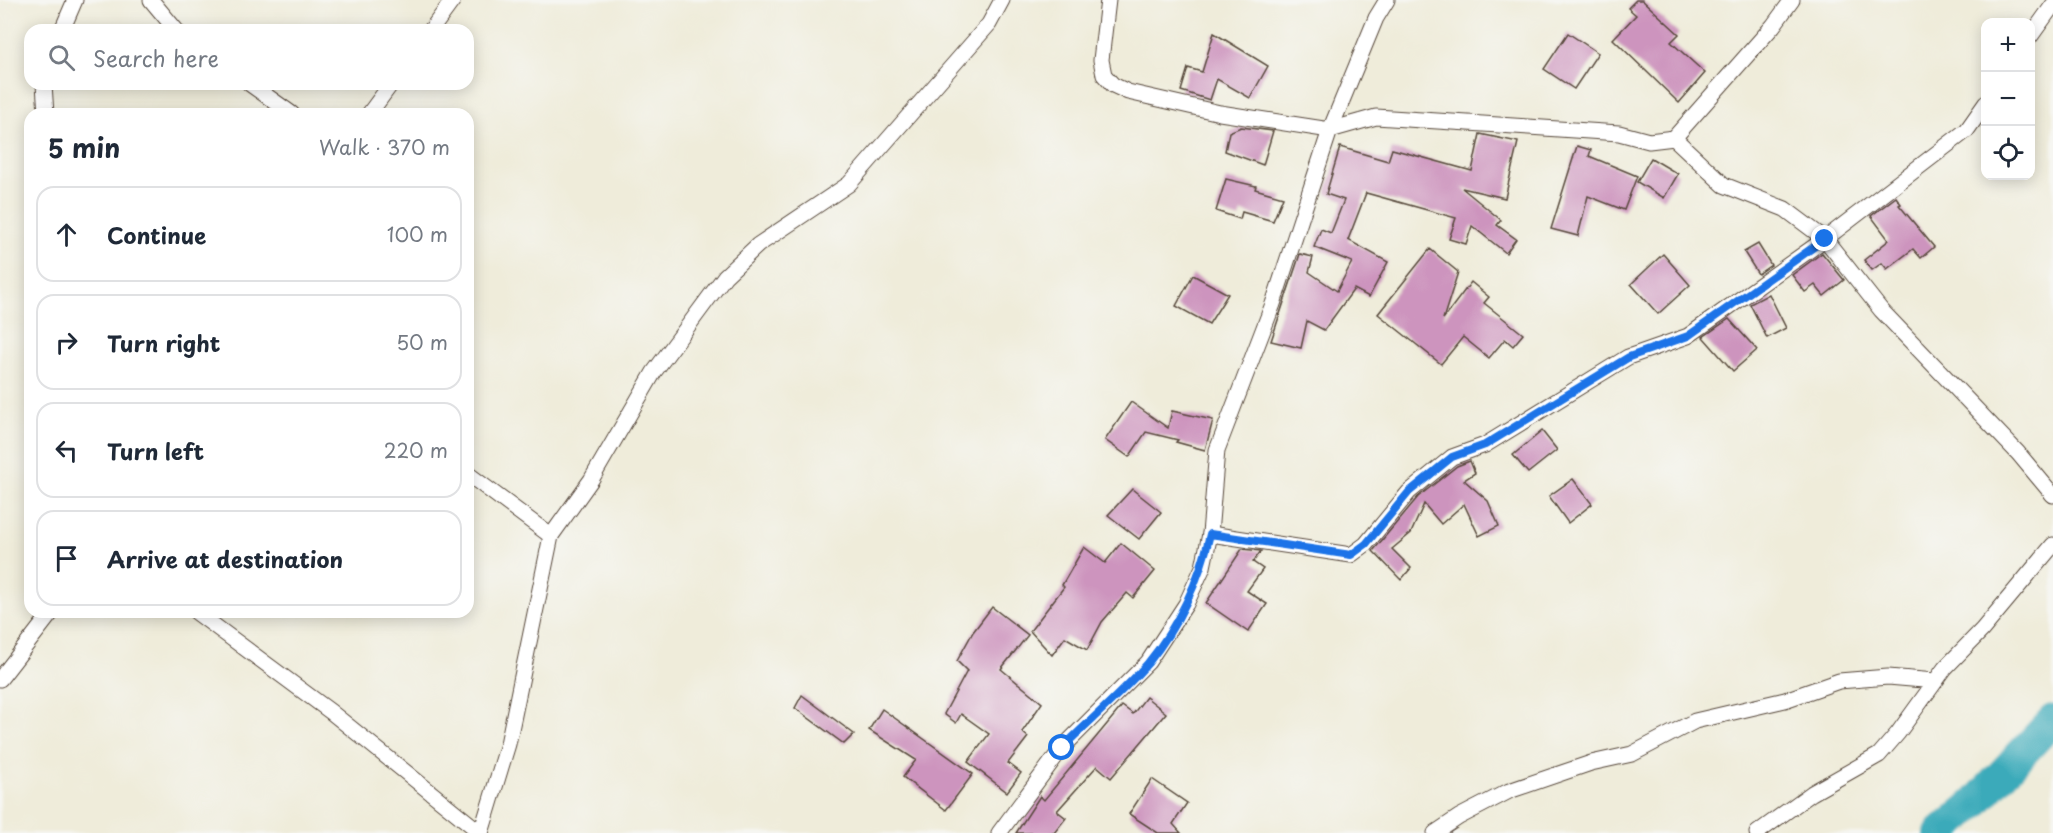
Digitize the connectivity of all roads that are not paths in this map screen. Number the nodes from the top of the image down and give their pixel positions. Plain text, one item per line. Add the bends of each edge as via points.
1 (75, 0) edge
2 (152, 0) edge
3 (453, 0) edge
4 (1002, 0) edge
5 (1108, 0) edge
6 (1387, 0) edge
7 (1792, 0) edge
8 (2053, 5) edge
9 (65, 24) edge
10 (170, 24) edge
11 (435, 24) edge
12 (2035, 31) edge
13 (44, 90) edge
14 (258, 90) edge
15 (387, 90) edge
16 (46, 108) edge
17 (284, 108) edge
18 (373, 108) edge
19 (1981, 110) edge
20 (1330, 130) junction
21 (1674, 138) junction
22 (1825, 239) junction
23 (474, 478) edge
24 (2053, 495) edge
25 (1210, 534) junction
26 (551, 536) junction
27 (2053, 545) edge
28 (47, 618) edge
29 (204, 618) edge
30 (0, 680) edge
31 (1935, 681) junction
32 (999, 833) edge
33 (1435, 833) edge
34 (1757, 833) edge

1 - 9 street
2 - 10 street
3 - 11 street
4 - 26 street via 989,24 849,184 758,245 725,276 654,372 591,480
5 - 20 street via 1101,60 1104,75 1113,85 1220,113
6 - 20 street
7 - 21 street
8 - 12 street
13 - 16 street
14 - 17 street
15 - 18 street
19 - 22 street via 1967,130
20 - 21 street via 1376,117 1618,134 1649,141
20 - 25 street via 1273,304 1217,450
21 - 22 street via 1724,185 1785,209
22 - 24 street via 1881,310
22 - 25 street via 1688,336 1629,357 1485,445 1452,457 1409,492 1366,544 1351,555
23 - 26 street
25 - 32 street via 1203,567 1186,604 1148,662 1062,748
26 - 29 street via 508,744 481,833 331,712
27 - 31 street
28 - 30 street
31 - 33 street via 1888,677 1839,681 1785,700 1695,721 1632,754 1591,763 1509,791
31 - 34 street via 1879,755 1812,793

